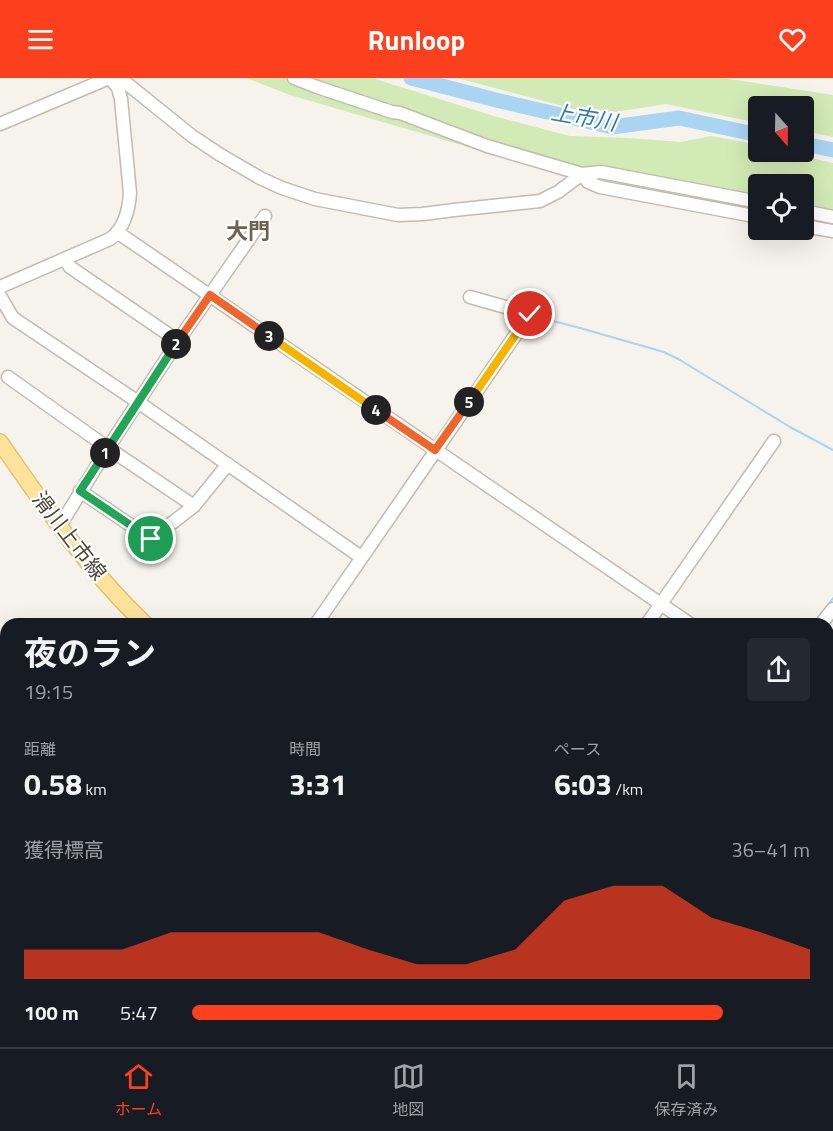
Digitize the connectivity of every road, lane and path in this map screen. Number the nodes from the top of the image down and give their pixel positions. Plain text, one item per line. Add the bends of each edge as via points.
1 (110, 78) edge
2 (120, 78) edge
3 (294, 78) edge
4 (0, 124) edge
5 (582, 174) junction
6 (748, 200) edge
7 (814, 213) edge
8 (265, 216) dead end
9 (748, 216) edge
10 (833, 217) edge
11 (814, 228) edge
12 (833, 231) edge
13 (117, 232) junction
14 (65, 259) junction
15 (0, 287) edge
16 (210, 295) junction
17 (0, 296) edge
18 (470, 297) dead end
19 (178, 341) junction
20 (8, 377) dead end
21 (138, 402) junction
22 (774, 441) dead end
23 (0, 442) edge
24 (108, 448) junction
25 (435, 450) junction
26 (228, 464) junction
27 (80, 491) junction
28 (194, 506) junction
29 (59, 527) junction
30 (361, 557) junction
31 (661, 604) junction
32 (139, 618) edge
33 (320, 618) edge
34 (651, 618) edge
35 (681, 618) edge

1 - 4 street
1 - 13 street via 121,99 130,193 130,205
2 - 5 street via 219,154 260,178 315,200 398,215 423,214 540,201
3 - 5 street via 487,146
5 - 6 street via 601,172
5 - 9 street via 600,187
7 - 10 street
8 - 16 street
11 - 12 street
13 - 14 street
13 - 16 street
14 - 15 street
14 - 19 street via 70,267
16 - 19 street
16 - 25 street
17 - 21 street via 13,318
18 - 25 street via 530,314
19 - 21 street
20 - 24 street
21 - 24 street
21 - 26 street
22 - 31 street
23 - 29 main road, 滑川上市線
24 - 27 street
24 - 28 street
25 - 30 street
25 - 31 street
26 - 28 street
26 - 30 street
27 - 28 street via 151,539
27 - 29 street
29 - 32 main road, 滑川上市線
30 - 33 street
31 - 34 street
31 - 35 street

